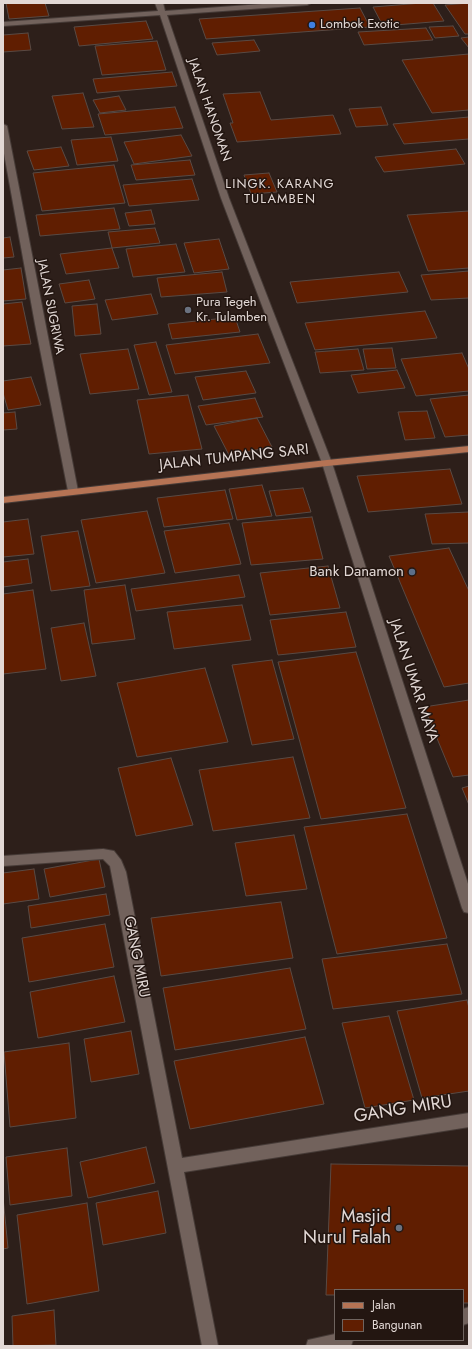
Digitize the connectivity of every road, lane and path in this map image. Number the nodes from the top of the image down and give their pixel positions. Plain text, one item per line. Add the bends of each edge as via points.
1 (158, 3) edge
2 (307, 3) edge
3 (162, 13) junction
4 (3, 24) edge
5 (3, 126) edge
6 (469, 449) edge
7 (327, 462) junction
8 (73, 491) junction
9 (3, 500) edge
10 (3, 861) edge
11 (469, 908) edge
12 (469, 1120) edge
13 (176, 1166) junction
14 (339, 1341) edge
15 (210, 1346) edge
16 (314, 1346) edge

1 - 3 street, JALAN HANOMAN
2 - 3 street
3 - 4 street
3 - 7 street, JALAN HANOMAN via 225,198
5 - 8 street, JALAN SUGRIWA
6 - 7 main road, JALAN TUMPANG SARI
7 - 8 main road, JALAN TUMPANG SARI
7 - 11 street, JALAN UMAR MAYA
8 - 9 main road, JALAN TUMPANG SARI
10 - 13 street, GANG MIRU via 103,854 109,855 116,864
12 - 13 street, GANG MIRU
13 - 15 street, GANG MIRU
14 - 16 street

